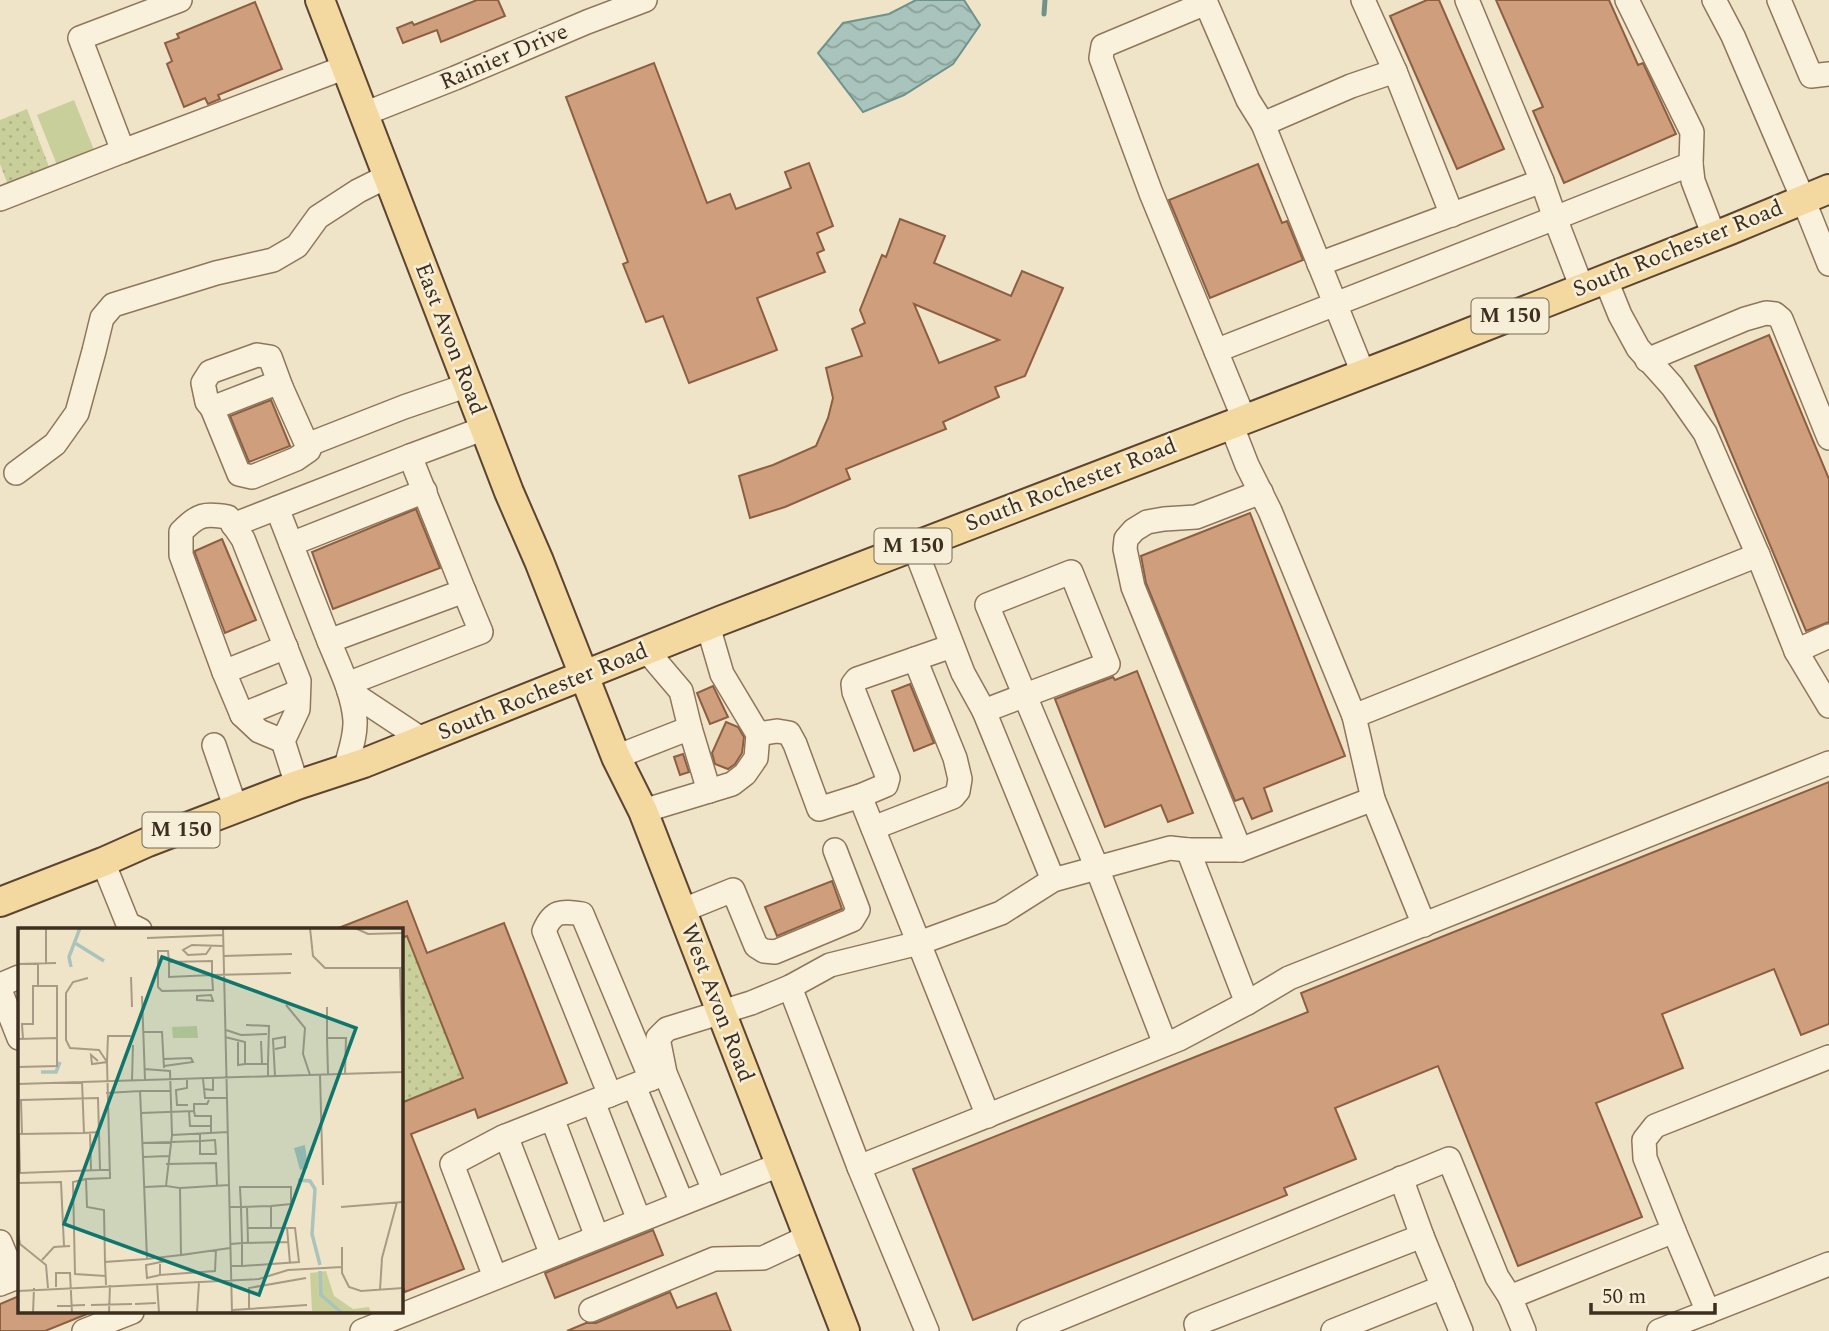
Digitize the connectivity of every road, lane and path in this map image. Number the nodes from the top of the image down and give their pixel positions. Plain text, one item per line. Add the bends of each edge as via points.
1 (180, 0) edge
2 (320, 0) edge
3 (645, 0) edge
4 (1363, 0) edge
5 (1467, 0) edge
6 (1627, 0) edge
7 (1714, 0) edge
8 (1779, 0) edge
9 (346, 67) junction
10 (1395, 71) junction
11 (1829, 74) edge
12 (364, 114) junction
13 (1263, 124) junction
14 (123, 151) junction
15 (1691, 164) junction
16 (388, 176) junction
17 (1542, 181) junction
18 (1829, 189) edge
19 (0, 199) edge
20 (1803, 199) junction
21 (1452, 215) junction
22 (1555, 218) junction
23 (1714, 236) junction
24 (1319, 264) junction
25 (1829, 264) edge
26 (1594, 283) junction
27 (1335, 304) junction
28 (1216, 351) junction
29 (1647, 360) junction
30 (1363, 373) junction
31 (468, 385) junction
32 (281, 387) junction
33 (212, 408) junction
34 (1237, 422) junction
35 (485, 428) junction
36 (1829, 438) edge
37 (307, 444) junction
38 (410, 456) junction
39 (16, 473) dead end
40 (425, 491) junction
41 (1261, 492) junction
42 (277, 508) junction
43 (233, 525) junction
44 (291, 544) junction
45 (914, 546) junction
46 (1758, 555) junction
47 (464, 591) junction
48 (708, 626) junction
49 (1829, 636) edge
50 (329, 641) junction
51 (952, 646) junction
52 (286, 647) junction
53 (647, 651) junction
54 (1796, 651) junction
55 (915, 659) junction
56 (224, 672) junction
57 (584, 676) junction
58 (348, 688) junction
59 (298, 692) junction
60 (1025, 695) junction
61 (1829, 706) edge
62 (984, 711) junction
63 (242, 715) junction
64 (1354, 716) junction
65 (690, 728) junction
66 (758, 734) junction
67 (423, 740) junction
68 (283, 741) junction
69 (214, 746) dead end
70 (617, 757) junction
71 (1829, 763) edge
72 (345, 770) junction
73 (297, 785) junction
74 (709, 791) junction
75 (860, 796) junction
76 (1373, 799) junction
77 (236, 808) junction
78 (643, 811) junction
79 (873, 828) junction
80 (835, 850) dead end
81 (1188, 850) junction
82 (1240, 850) junction
83 (103, 862) junction
84 (1097, 867) junction
85 (1052, 880) junction
86 (0, 902) edge
87 (681, 911) junction
88 (1424, 925) junction
89 (130, 928) edge
90 (152, 928) edge
91 (919, 943) junction
92 (18, 977) edge
93 (0, 985) edge
94 (790, 987) junction
95 (0, 990) edge
96 (1247, 1003) junction
97 (720, 1012) junction
98 (18, 1035) edge
99 (1166, 1044) junction
100 (1829, 1057) edge
101 (650, 1079) junction
102 (602, 1098) junction
103 (988, 1116) junction
104 (552, 1118) junction
105 (506, 1136) junction
106 (779, 1165) junction
107 (859, 1167) junction
108 (1401, 1178) junction
109 (714, 1190) junction
110 (682, 1203) junction
111 (639, 1220) junction
112 (1674, 1231) junction
113 (1422, 1236) junction
114 (597, 1237) junction
115 (808, 1237) junction
116 (0, 1242) edge
117 (552, 1255) junction
118 (1829, 1264) edge
119 (495, 1277) junction
120 (11, 1280) edge
121 (1443, 1287) junction
122 (1510, 1297) junction
123 (591, 1310) dead end
124 (1707, 1312) junction
125 (127, 1314) edge
126 (1191, 1329) edge
127 (84, 1331) edge
128 (362, 1331) edge
129 (845, 1331) edge
130 (927, 1331) edge
131 (1030, 1331) edge
132 (1333, 1331) edge
133 (1461, 1331) edge
134 (1524, 1331) edge
135 (1658, 1331) edge

1 - 14 street via 80,38
2 - 9 main road, East Avon Road
3 - 12 street, Rainier Drive
4 - 10 street
5 - 17 street
6 - 15 street via 1692,132
7 - 20 street via 1734,36
8 - 11 street via 1811,76
9 - 12 main road, East Avon Road
9 - 14 street
10 - 13 street
10 - 21 street
12 - 16 main road, East Avon Road
13 - 24 street
13 - 28 street via 1206,4 1103,46 1101,58 1151,193
14 - 19 street
15 - 22 street
15 - 23 street
16 - 31 main road, East Avon Road
16 - 39 street via 318,217 296,246 274,260 113,305 102,318 76,413 55,444
17 - 21 street
17 - 22 street
18 - 20 main road, South Rochester Road / M 150
20 - 23 main road, South Rochester Road / M 150
20 - 25 street
21 - 24 street
22 - 26 street
22 - 27 street
23 - 26 main road, South Rochester Road / M 150
24 - 27 street
26 - 29 street
26 - 30 main road, South Rochester Road / M 150
27 - 28 street
27 - 30 street
28 - 34 street
29 - 36 street via 1745,319 1775,314 1781,319
29 - 46 street via 1705,433
30 - 34 main road, South Rochester Road / M 150
31 - 35 main road, East Avon Road
31 - 37 street
32 - 33 street via 274,384
32 - 33 street via 270,357 257,355 209,372 203,383
32 - 37 street
33 - 37 street via 239,474 252,477 296,459 309,450
34 - 41 street via 1247,465
34 - 45 main road, South Rochester Road / M 150
35 - 38 street
35 - 57 main road, East Avon Road
38 - 40 street
38 - 42 street
40 - 44 street
40 - 47 street
41 - 64 street
41 - 82 street via 1196,517 1147,522 1126,538 1125,548 1133,587
42 - 43 street
42 - 44 street
43 - 52 street via 243,539
43 - 56 street via 228,517 209,514 181,532 180,546
44 - 50 street
45 - 48 main road, South Rochester Road / M 150
45 - 51 street
46 - 54 street
46 - 64 street
47 - 50 street
47 - 58 street via 481,632
48 - 53 main road, South Rochester Road / M 150
48 - 66 street via 722,674
49 - 54 street
50 - 58 street
51 - 55 street
51 - 62 street
52 - 56 street
52 - 59 street via 299,681
53 - 57 main road, South Rochester Road / M 150
53 - 65 street via 681,691
54 - 61 street
55 - 75 street via 853,684 888,778 886,785
55 - 79 street via 954,758 958,791 953,797
56 - 63 street
57 - 67 main road, South Rochester Road / M 150
57 - 70 main road, West Avon Road
58 - 67 street
58 - 72 street via 355,721
59 - 63 street
59 - 68 street via 298,709
60 - 60 street via 1108,664 1072,572 987,605
60 - 62 street
60 - 84 street
62 - 85 street
63 - 68 street via 259,731
64 - 76 street
65 - 70 street
65 - 74 street
66 - 74 street via 756,758 745,774
66 - 75 street via 789,733 818,809
67 - 72 main road, South Rochester Road / M 150
68 - 73 street
69 - 77 street
70 - 78 main road, West Avon Road
71 - 88 street
72 - 73 main road, South Rochester Road / M 150
73 - 77 main road, South Rochester Road / M 150
74 - 78 street
75 - 79 street
76 - 82 street
76 - 88 street
77 - 83 main road, South Rochester Road / M 150
78 - 87 main road, West Avon Road
79 - 91 street
80 - 87 street via 858,910 852,920 775,952 756,946 733,890
81 - 82 street
81 - 84 street via 1170,848
81 - 96 street
83 - 86 main road, South Rochester Road / M 150
83 - 89 street
84 - 85 street
84 - 99 street
85 - 91 street via 1001,913
87 - 97 main road, West Avon Road
88 - 96 street via 1289,978
89 - 90 street
91 - 94 street via 830,965
91 - 103 street
92 - 93 street
94 - 97 street
94 - 107 street
95 - 98 street
96 - 99 street
97 - 101 street via 667,1029 658,1038
97 - 106 main road, West Avon Road
99 - 103 street
100 - 112 street via 1655,1126 1644,1140 1645,1158
101 - 102 street
101 - 102 street via 582,914 564,911 549,919 544,931
101 - 109 street
101 - 110 street
102 - 104 street
102 - 111 street
103 - 107 street
104 - 105 street
104 - 114 street
105 - 117 street
105 - 119 street via 452,1164
106 - 109 street
106 - 115 main road, West Avon Road
107 - 130 street
108 - 113 street
108 - 122 street via 1449,1160 1497,1278
108 - 131 street
109 - 110 street
110 - 111 street
111 - 114 street
112 - 122 street
112 - 124 street
113 - 121 street
113 - 126 street
114 - 117 street
115 - 123 street via 763,1258 714,1259
115 - 129 main road, West Avon Road
116 - 120 street
117 - 119 street
118 - 124 street
119 - 128 street
121 - 132 street
121 - 133 street
122 - 134 street
124 - 135 street
125 - 127 street

